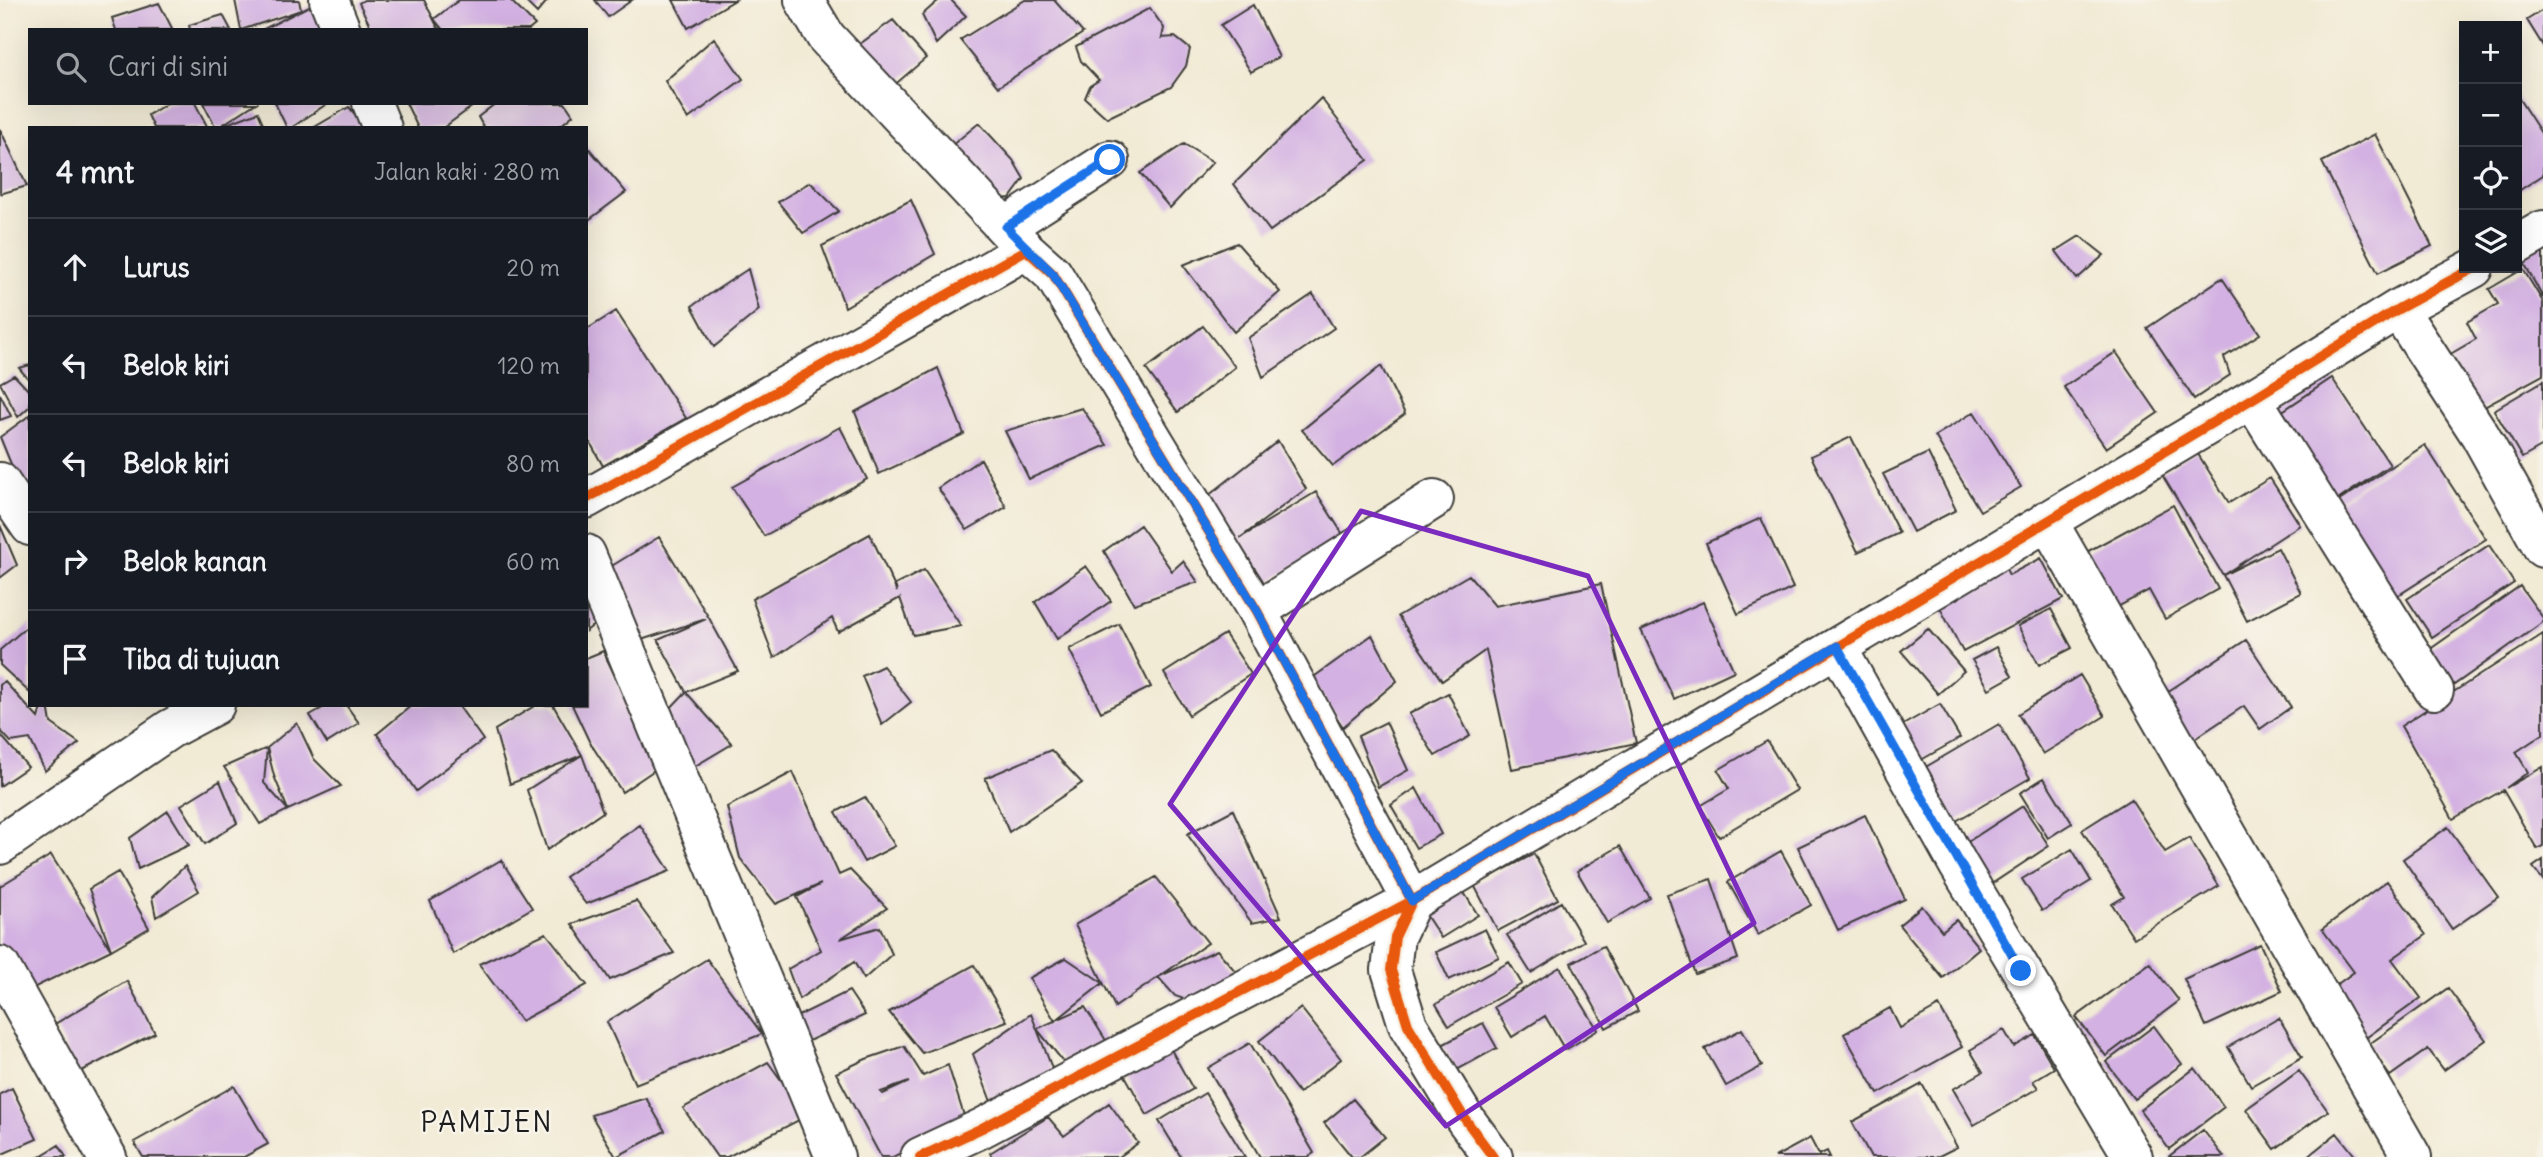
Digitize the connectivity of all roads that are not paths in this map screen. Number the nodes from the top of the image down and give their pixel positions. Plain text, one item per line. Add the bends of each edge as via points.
1 (329, 0) edge
2 (804, 0) edge
3 (340, 28) edge
4 (373, 105) edge
5 (381, 126) edge
6 (1110, 160) dead end
7 (2543, 230) edge
8 (1016, 238) junction
9 (2522, 241) edge
10 (2465, 273) edge
11 (2398, 309) junction
12 (2252, 399) junction
13 (0, 482) edge
14 (588, 498) edge
15 (1434, 499) dead end
16 (2047, 520) junction
17 (28, 523) edge
18 (2543, 548) edge
19 (588, 559) edge
20 (1257, 611) junction
21 (1837, 646) junction
22 (2434, 690) dead end
23 (206, 707) edge
24 (162, 717) edge
25 (0, 845) edge
26 (1412, 901) junction
27 (0, 966) edge
28 (107, 1157) edge
29 (835, 1157) edge
30 (919, 1157) edge
31 (1493, 1157) edge
32 (2133, 1157) edge
33 (2412, 1157) edge

1 - 3 street
2 - 8 street via 826,37
4 - 5 street
6 - 8 street
7 - 9 street
8 - 14 street
8 - 20 street via 1053,274
10 - 11 street
11 - 12 street
11 - 18 street via 2473,424
12 - 16 street
12 - 22 street
13 - 17 street
15 - 20 street
16 - 21 street
16 - 33 street
19 - 29 street
20 - 26 street
21 - 26 street
21 - 32 street via 1959,866
23 - 24 street
24 - 25 street
26 - 30 street
26 - 31 street via 1395,937 1391,970 1408,1025
27 - 28 street

